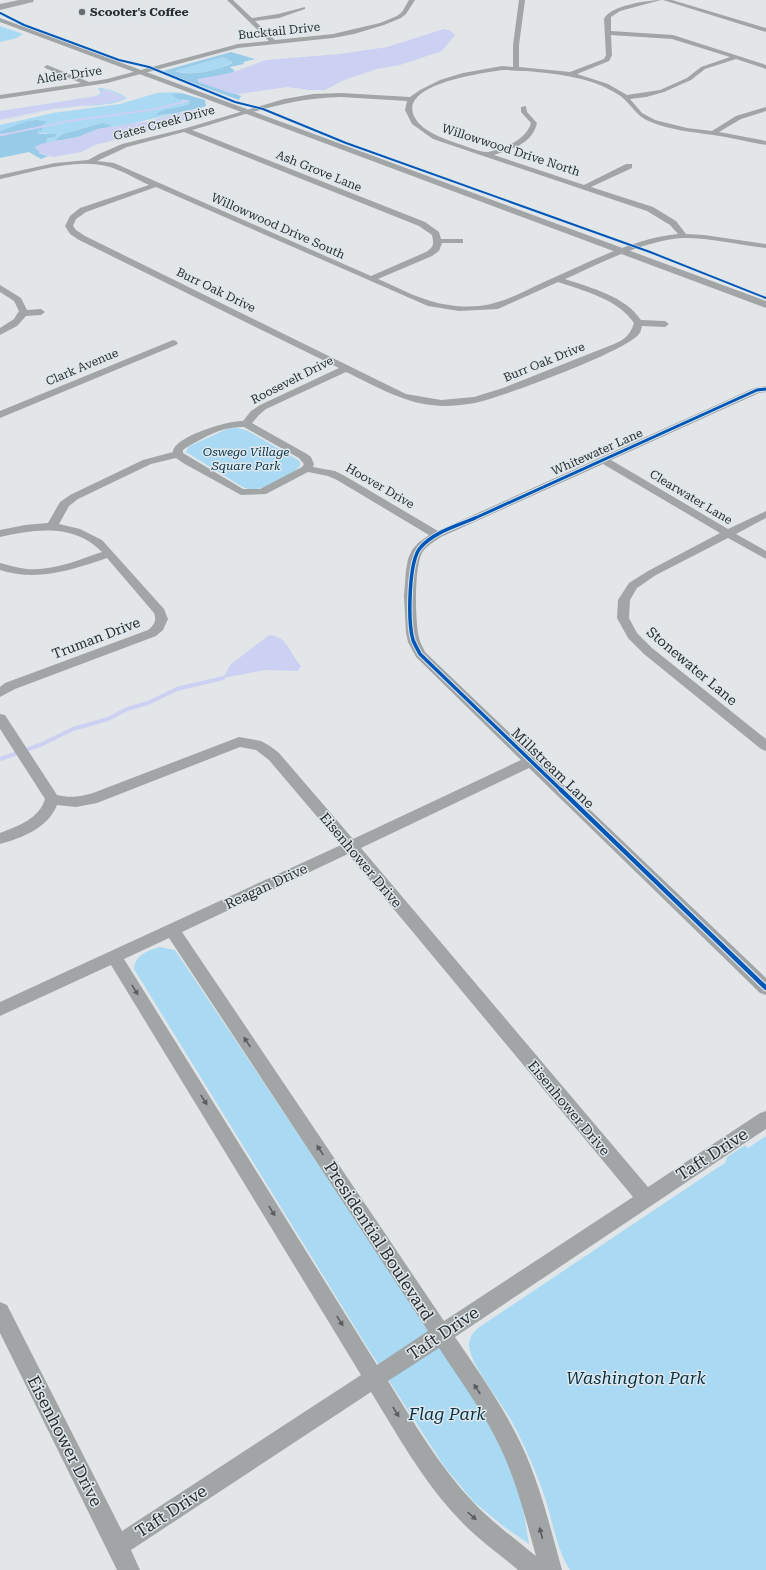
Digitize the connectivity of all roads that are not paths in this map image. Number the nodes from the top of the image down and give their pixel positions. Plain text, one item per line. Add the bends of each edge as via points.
1 (14, 0) edge
2 (30, 0) edge
3 (230, 0) edge
4 (412, 0) edge
5 (522, 0) edge
6 (658, 0) edge
7 (666, 0) edge
8 (0, 3) edge
9 (0, 7) edge
10 (303, 8) dead end
11 (0, 20) edge
12 (250, 20) junction
13 (766, 30) edge
14 (608, 33) junction
15 (272, 41) junction
16 (737, 57) junction
17 (46, 67) dead end
18 (766, 67) edge
19 (516, 68) junction
20 (140, 72) junction
21 (570, 74) junction
22 (87, 84) junction
23 (0, 96) edge
24 (626, 98) junction
25 (411, 100) junction
26 (524, 106) dead end
27 (766, 109) edge
28 (247, 111) junction
29 (185, 130) junction
30 (714, 133) junction
31 (766, 143) edge
32 (487, 155) junction
33 (90, 162) junction
34 (629, 166) dead end
35 (0, 177) edge
36 (155, 185) junction
37 (586, 187) junction
38 (684, 236) junction
39 (439, 241) junction
40 (460, 241) dead end
41 (766, 246) edge
42 (624, 252) junction
43 (371, 279) junction
44 (560, 280) junction
45 (0, 288) edge
46 (766, 305) edge
47 (41, 312) dead end
48 (23, 313) junction
49 (639, 323) junction
50 (665, 324) dead end
51 (0, 332) edge
52 (173, 343) dead end
53 (346, 368) junction
54 (766, 389) edge
55 (447, 404) junction
56 (444, 414) dead end
57 (0, 415) edge
58 (246, 424) junction
59 (178, 454) junction
60 (604, 460) junction
61 (307, 469) junction
62 (766, 514) edge
63 (52, 527) junction
64 (0, 534) edge
65 (728, 534) junction
66 (437, 535) junction
67 (109, 553) junction
68 (766, 556) edge
69 (0, 566) edge
70 (0, 693) edge
71 (0, 718) edge
72 (766, 746) edge
73 (531, 761) junction
74 (52, 799) junction
75 (0, 839) edge
76 (350, 847) junction
77 (172, 929) junction
78 (114, 956) junction
79 (766, 988) edge
80 (0, 1009) edge
81 (766, 1119) edge
82 (645, 1198) junction
83 (0, 1312) edge
84 (441, 1334) junction
85 (375, 1378) junction
86 (118, 1546) junction
87 (129, 1570) edge
88 (535, 1570) edge
89 (551, 1570) edge

1 - 8 main road
2 - 9 main road
3 - 12 street
4 - 15 street, Bucktail Drive via 399,17 365,29 333,36
5 - 19 street via 516,45
6 - 14 street via 612,12 607,19
7 - 13 street
10 - 12 street via 279,16
11 - 20 street
12 - 15 street
14 - 16 street via 671,37
14 - 21 street via 607,60
15 - 20 street, Bucktail Drive via 225,49
16 - 18 street
16 - 24 street via 704,68 689,79 662,91
17 - 22 street
19 - 21 street
19 - 25 street via 463,75 431,86
20 - 22 street, Alder Drive
20 - 28 street
21 - 24 street via 606,85
22 - 23 street, Alder Drive
24 - 30 street via 640,114 653,121 687,130
25 - 28 street, Gates Creek Drive via 359,95 324,95 284,101
25 - 32 street, Willowwood Drive North via 408,110 410,117 422,130 444,141
26 - 32 street via 524,112 534,123 531,134
27 - 30 street via 735,119
28 - 29 street, Gates Creek Drive
28 - 42 street
29 - 33 street, Gates Creek Drive via 118,147
29 - 39 street, Ash Grove Lane via 422,224 436,234
30 - 31 street
32 - 37 street, Willowwood Drive North
33 - 35 street via 46,166
33 - 36 street, Willowwood Drive South via 118,168
34 - 37 street
36 - 43 street, Willowwood Drive South
36 - 53 street, Burr Oak Drive via 83,210 73,218 69,226 82,238
37 - 38 street, Willowwood Drive North via 650,209 673,223
38 - 41 street
38 - 42 street via 653,240
39 - 40 street
39 - 43 street via 437,247 429,254
42 - 44 street, Willowwood Drive South
42 - 46 street
43 - 44 street, Willowwood Drive South via 455,314 498,306
44 - 49 street via 622,306 634,314
45 - 48 street via 18,300
47 - 48 street
48 - 51 street via 12,325
49 - 50 street
49 - 55 street, Burr Oak Drive via 633,336 616,347 486,399
52 - 57 street, Clark Avenue
53 - 55 street, Burr Oak Drive via 404,396 422,402
53 - 58 street, Roosevelt Drive via 263,407
54 - 60 street, Whitewater Lane via 757,390
55 - 56 street
58 - 59 street, Roosevelt Drive via 222,426 183,445 178,449
58 - 61 street via 308,459 310,464
59 - 61 street via 241,492 262,492
59 - 63 street via 147,462 74,497 64,504
60 - 65 street, Clearwater Lane
60 - 66 street, Whitewater Lane
61 - 66 street, Hoover Drive via 331,473 341,478
62 - 65 street, Stonewater Lane
63 - 64 street, Truman Drive
63 - 67 street, Truman Drive via 87,536
65 - 68 street, Clearwater Lane
65 - 72 street, Stonewater Lane via 652,573 633,586 624,600 623,618 632,635 648,651
66 - 73 street, Millstream Lane via 415,554 411,569 413,640 420,654
67 - 69 street via 50,572 28,573
67 - 70 street, Truman Drive via 160,612 162,619 159,627 140,638 10,686
71 - 74 street
73 - 76 street, Reagan Drive
73 - 79 street, Millstream Lane
74 - 75 street via 46,815
74 - 76 street, Eisenhower Drive via 71,804 81,802 224,747 239,742 254,743 275,757
76 - 77 street, Reagan Drive
76 - 82 street, Eisenhower Drive
77 - 78 street, Reagan Drive
84 -> 77 street, Presidential Boulevard
78 - 80 street, Reagan Drive
78 -> 85 street
81 - 82 street, Taft Drive
82 - 84 street, Taft Drive
83 - 86 street, Eisenhower Drive
84 - 85 street, Taft Drive
89 -> 84 street, Presidential Boulevard via 528,1487 508,1440
85 - 86 street, Taft Drive
85 -> 88 street via 440,1480 466,1511
86 - 87 street, Eisenhower Drive

